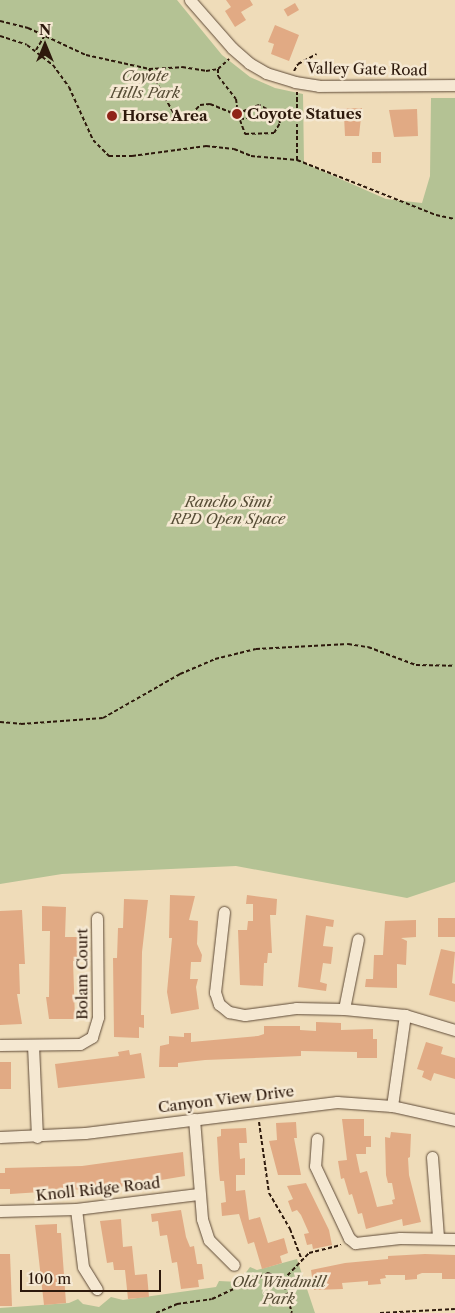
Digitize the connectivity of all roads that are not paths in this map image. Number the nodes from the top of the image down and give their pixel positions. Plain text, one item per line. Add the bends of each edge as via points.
1 (190, 0) edge
2 (455, 85) edge
3 (224, 912) dead end
4 (97, 918) dead end
5 (358, 939) dead end
6 (344, 1009) junction
7 (405, 1015) junction
8 (455, 1030) edge
9 (0, 1045) edge
10 (33, 1045) junction
11 (392, 1106) junction
12 (194, 1119) junction
13 (455, 1120) edge
14 (0, 1137) edge
15 (37, 1137) junction
16 (317, 1139) dead end
17 (432, 1157) dead end
18 (198, 1194) junction
19 (76, 1209) junction
20 (0, 1211) edge
21 (438, 1237) junction
22 (455, 1239) edge
23 (234, 1265) dead end
24 (97, 1289) dead end

1 - 2 street, Valley Gate Road via 235,51 266,72 295,82 319,86
3 - 6 street via 215,992 223,1008 236,1015 296,1008
4 - 10 street, Bolam Court via 95,1031 80,1044
5 - 6 street
6 - 7 street
7 - 8 street
7 - 11 street
9 - 10 street
10 - 15 street
11 - 12 street, Canyon View Drive via 337,1102
11 - 13 street, Canyon View Drive
12 - 15 street, Canyon View Drive
12 - 18 street via 199,1164
14 - 15 street, Canyon View Drive
16 - 21 street via 315,1166 349,1238 355,1243
17 - 21 street
18 - 19 street, Knoll Ridge Road
18 - 23 street via 209,1240
19 - 20 street, Knoll Ridge Road
19 - 24 street via 83,1267
21 - 22 street

